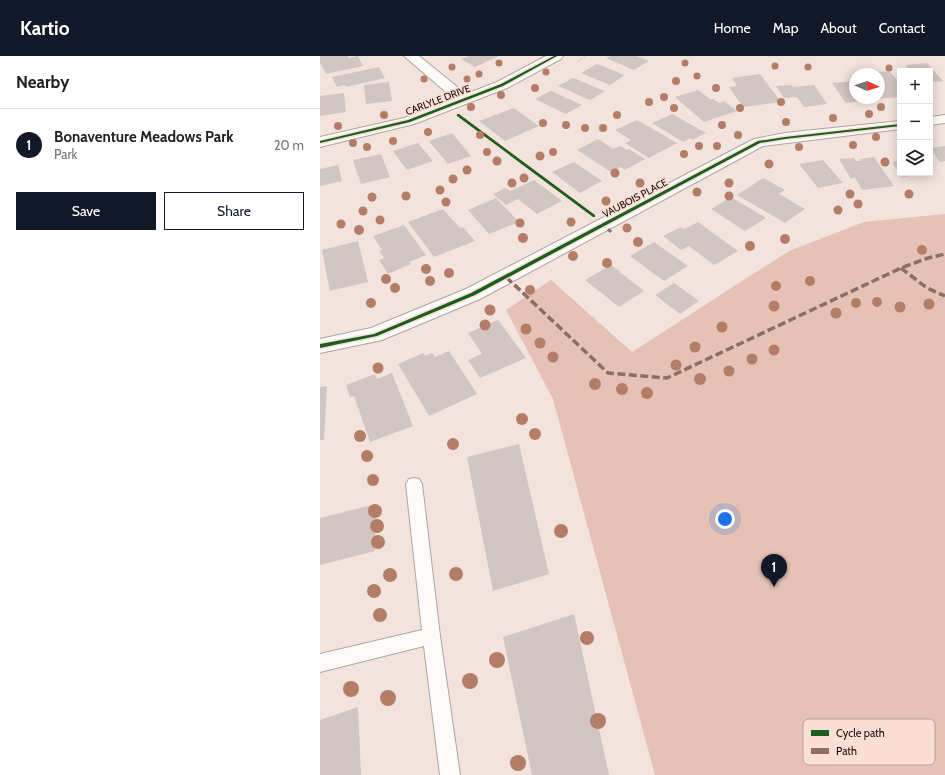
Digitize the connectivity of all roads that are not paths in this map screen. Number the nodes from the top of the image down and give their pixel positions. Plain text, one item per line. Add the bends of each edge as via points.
1 (411, 56) edge
2 (556, 56) edge
3 (464, 100) junction
4 (945, 119) edge
5 (933, 121) edge
6 (897, 124) edge
7 (320, 142) edge
8 (320, 346) edge
9 (414, 484) dead end
10 (432, 636) junction
11 (320, 663) edge
12 (450, 775) edge

1 - 3 street
2 - 3 street, CARLYLE DRIVE via 502,85
3 - 7 street, CARLYLE DRIVE via 409,121
4 - 5 street
6 - 8 street, VAUBOIS PLACE via 759,142 473,294 375,335
9 - 10 lane
10 - 11 lane
10 - 12 lane

